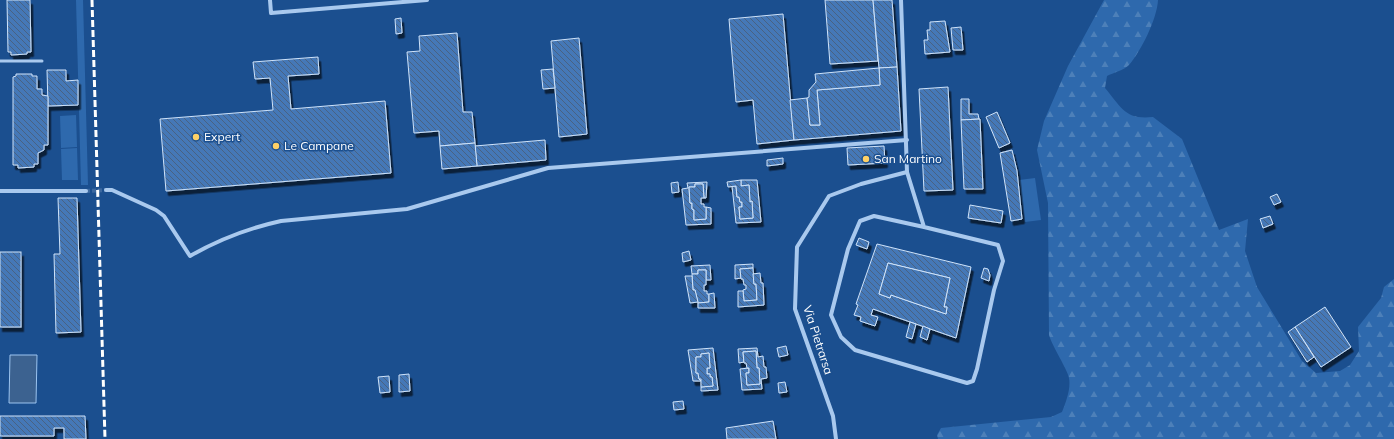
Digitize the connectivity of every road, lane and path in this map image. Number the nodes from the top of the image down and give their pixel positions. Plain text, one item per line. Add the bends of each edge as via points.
1 (270, 0) edge
2 (427, 0) edge
3 (901, 0) edge
4 (0, 61) edge
5 (42, 61) dead end
6 (907, 140) junction
7 (907, 172) junction
8 (86, 190) tunnel mouth
9 (106, 190) tunnel mouth
10 (0, 191) edge
11 (924, 227) junction
12 (836, 439) edge

1 - 2 street via 271,13
3 - 6 street
4 - 5 lane
6 - 7 street
6 - 9 street via 548,168 408,209 281,221 260,226 242,231 190,256 164,216 144,204 112,190
7 - 11 street
7 - 12 street, Via Pietrarsa via 860,184 829,196 797,247 795,309 833,416
8 - 10 street
11 - 11 street via 998,245 1003,261 973,381 967,383 856,350 841,337 831,314 848,248 860,221 874,216

